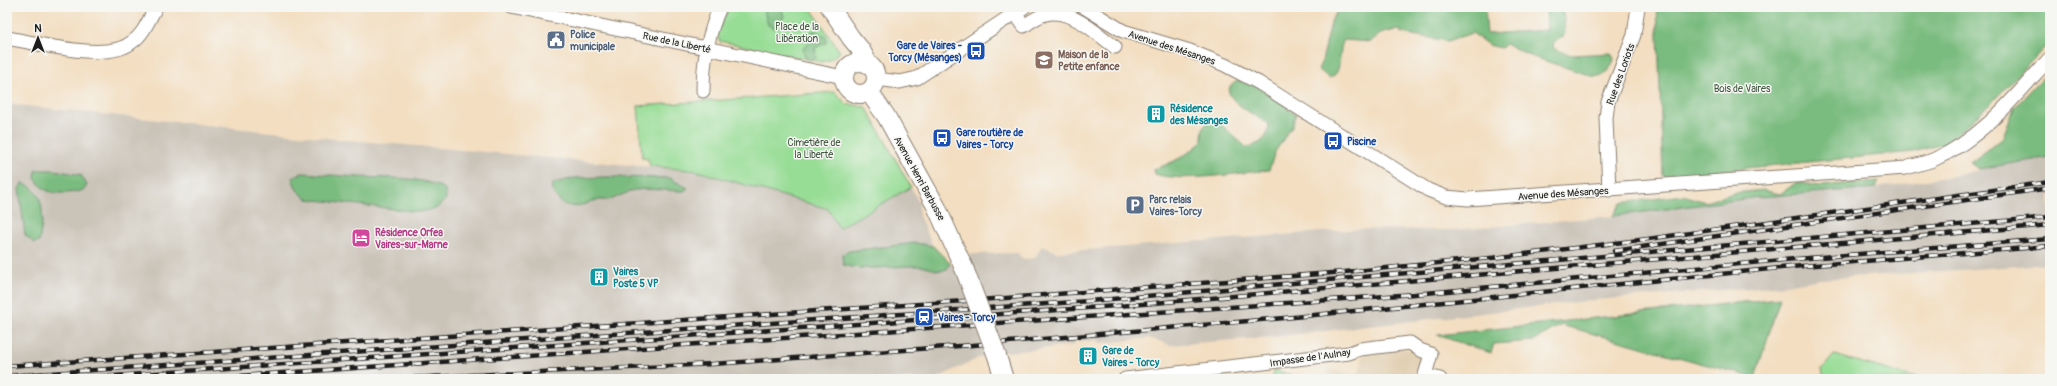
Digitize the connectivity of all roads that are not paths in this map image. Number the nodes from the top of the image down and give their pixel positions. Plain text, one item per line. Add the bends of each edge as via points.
1 (156, 7) edge
2 (510, 7) edge
3 (720, 7) edge
4 (830, 7) edge
5 (1084, 7) edge
6 (1638, 7) edge
7 (1020, 10) edge
8 (7, 38) edge
9 (1115, 46) dead end
10 (706, 48) junction
11 (2050, 58) edge
12 (854, 68) junction
13 (872, 86) junction
14 (703, 91) dead end
15 (1610, 190) junction
16 (1004, 379) edge
17 (1126, 379) edge
18 (1440, 379) edge

1 - 8 street via 138,37 118,50 94,52
2 - 10 street, Rue de la Liberté
3 - 10 street
4 - 12 main road via 851,38
5 - 15 street, Avenue des Mésanges via 1123,31 1190,51 1225,65 1259,83 1428,190 1446,197 1468,199
6 - 15 street, Rue des Loriots via 1634,35 1608,102 1606,118
7 - 9 street, Avenue des Mésanges via 1024,26 1048,14 1067,15
7 - 13 street via 917,78
10 - 12 street, Rue de la Liberté
10 - 14 street
11 - 15 street, Avenue des Mésanges via 1981,131 1958,148 1934,160 1906,168
12 - 13 main road via 874,70
12 - 13 main road via 844,83 850,91 859,94
13 - 16 main road, Avenue Henri Barbusse, bridge via 936,206 964,268
17 - 18 street, Impasse de l'Aulnay via 1349,354 1360,349 1410,343 1431,354 1425,375

